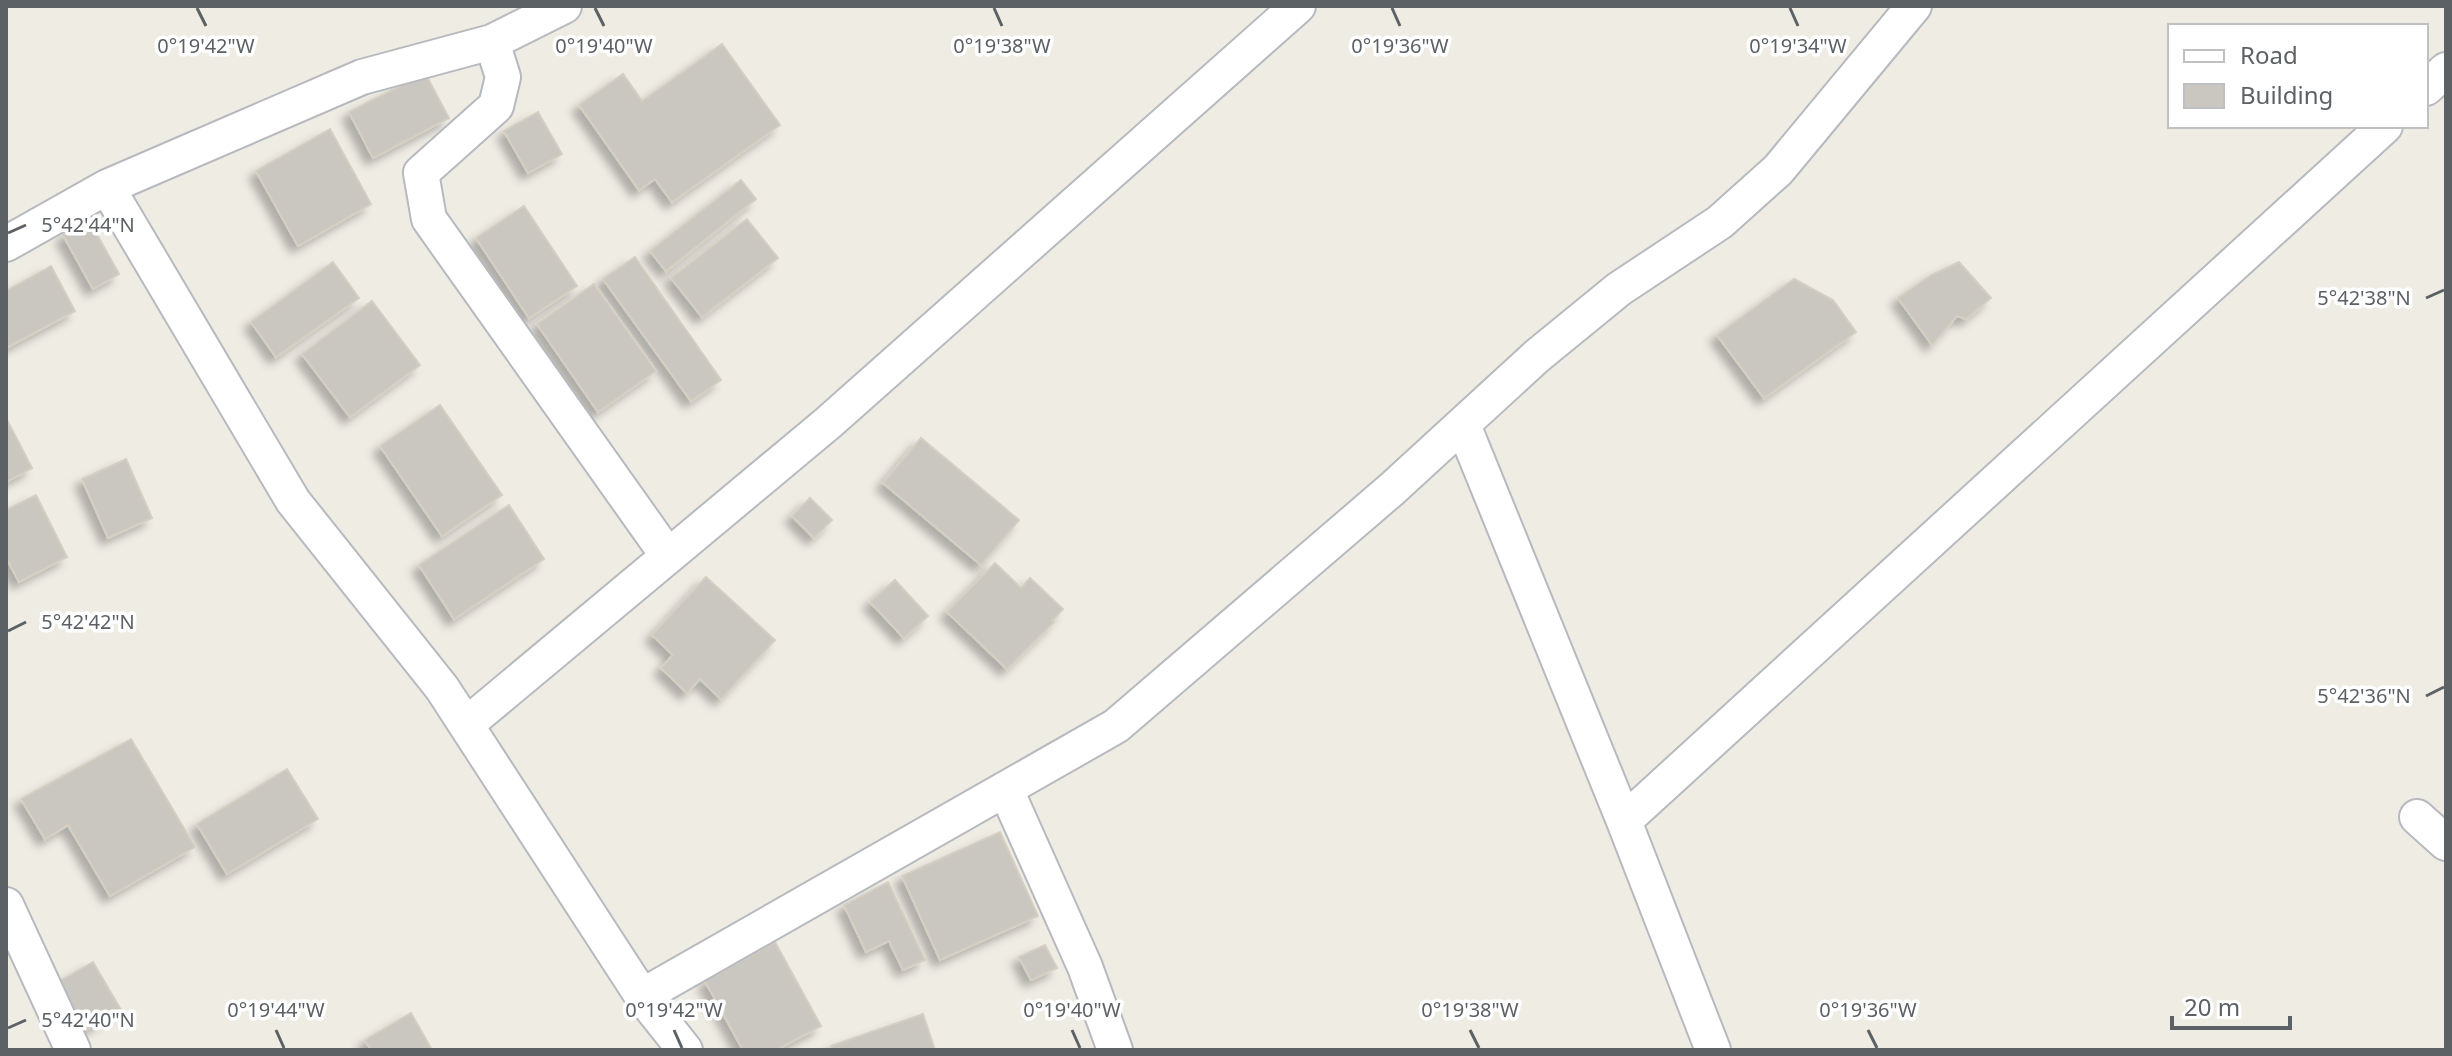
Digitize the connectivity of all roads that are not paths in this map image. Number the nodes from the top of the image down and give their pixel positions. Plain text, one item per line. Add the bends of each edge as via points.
1 (564, 6) edge
2 (1298, 6) edge
3 (1914, 6) edge
4 (492, 42) junction
5 (2446, 70) edge
6 (2428, 86) edge
7 (2383, 128) edge
8 (107, 187) junction
9 (6, 244) edge
10 (1463, 425) junction
11 (668, 556) junction
12 (467, 724) junction
13 (1006, 790) junction
14 (2417, 817) dead end
15 (1624, 821) junction
16 (2446, 843) edge
17 (6, 905) edge
18 (642, 996) junction
19 (73, 1050) edge
20 (685, 1050) edge
21 (1115, 1050) edge
22 (1713, 1050) edge

1 - 4 street
2 - 11 street via 828,423
3 - 10 street via 1778,170 1720,222 1619,289
4 - 8 street via 362,77
4 - 11 street via 503,77 496,106 421,173 429,219
5 - 6 street
7 - 15 street
8 - 9 street
8 - 12 street via 293,501
10 - 13 street via 1116,726
10 - 15 street
11 - 12 street
12 - 18 street
13 - 18 street
13 - 21 street
14 - 16 street
15 - 22 street
17 - 19 street
18 - 20 street

